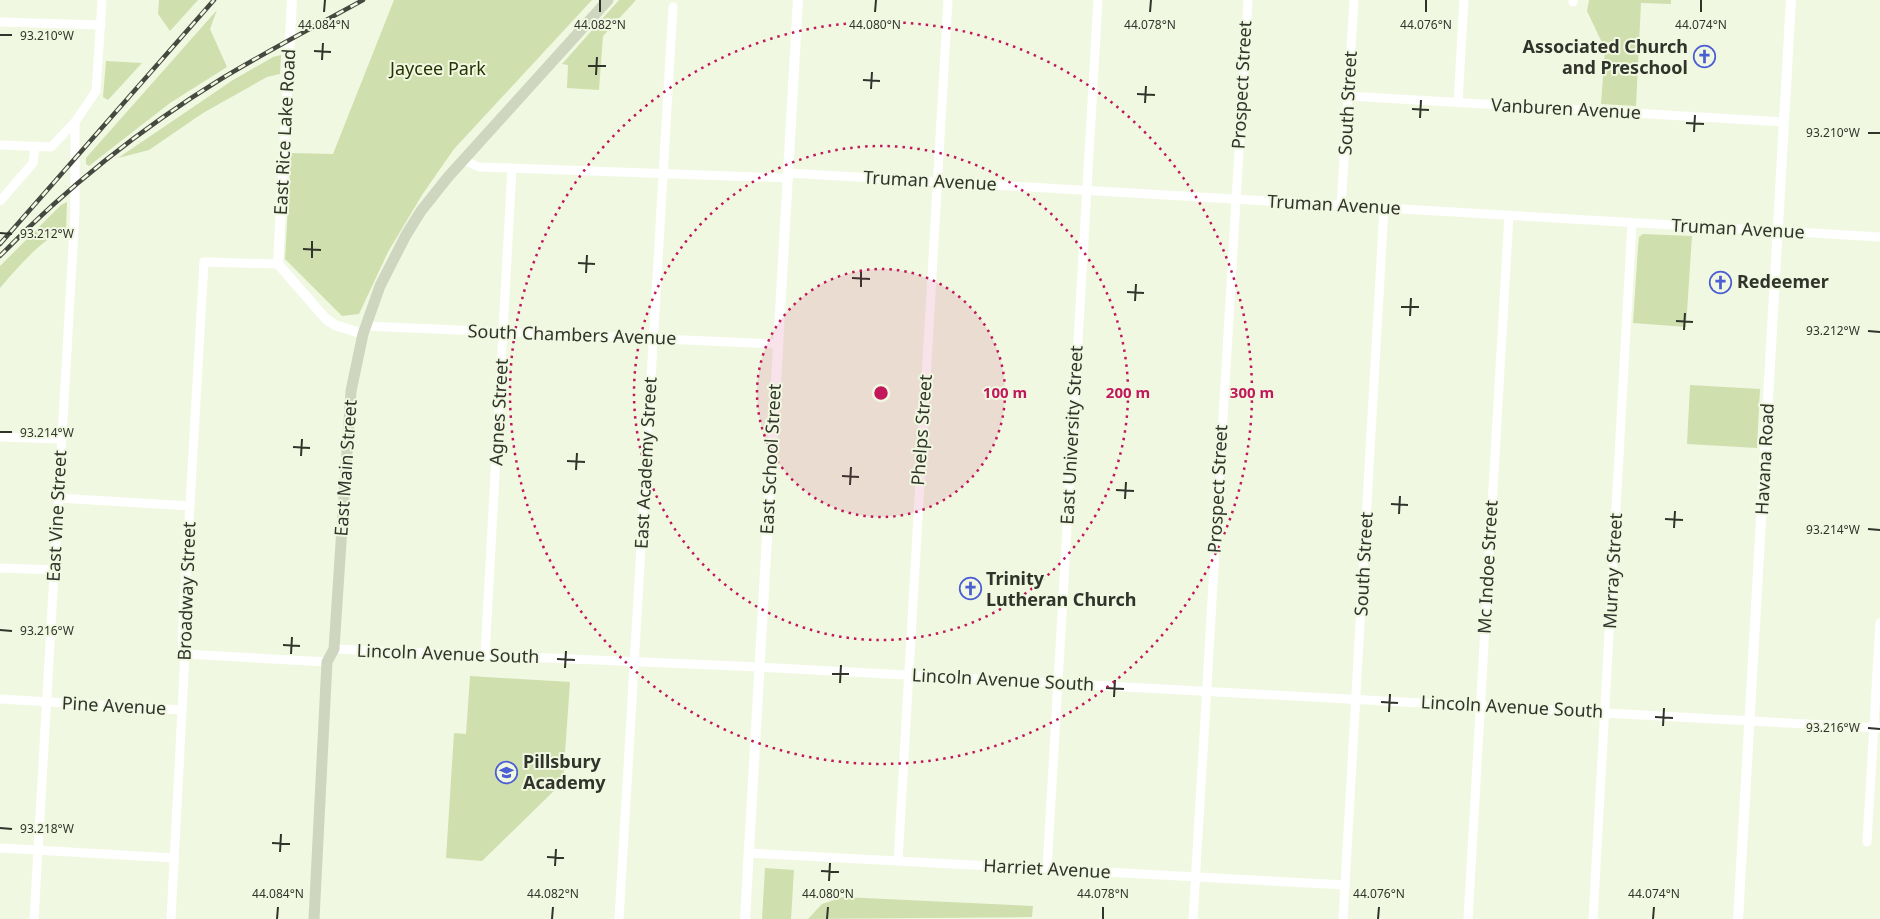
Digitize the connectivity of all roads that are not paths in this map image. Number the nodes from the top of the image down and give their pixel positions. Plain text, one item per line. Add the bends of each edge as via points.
1 (102, 0) edge
2 (292, 0) edge
3 (608, 0) edge
4 (798, 0) edge
5 (948, 0) edge
6 (1098, 0) edge
7 (1248, 0) edge
8 (1354, 0) edge
9 (1464, 0) edge
10 (1791, 0) edge
11 (673, 7) dead end
12 (0, 22) edge
13 (101, 25) junction
14 (1348, 96) junction
15 (1458, 102) junction
16 (75, 122) junction
17 (1784, 122) junction
18 (0, 145) edge
19 (35, 146) junction
20 (463, 160) junction
21 (512, 168) junction
22 (664, 173) junction
23 (788, 175) junction
24 (937, 182) junction
25 (1086, 190) junction
26 (1236, 199) junction
27 (0, 201) edge
28 (1342, 206) junction
29 (1384, 208) junction
30 (1509, 216) junction
31 (1632, 223) junction
32 (1778, 232) junction
33 (1880, 237) edge
34 (278, 264) junction
35 (364, 330) junction
36 (503, 332) junction
37 (653, 339) junction
38 (778, 344) junction
39 (0, 437) edge
40 (62, 439) junction
41 (58, 498) junction
42 (190, 506) junction
43 (0, 568) edge
44 (54, 570) junction
45 (1880, 623) edge
46 (334, 649) junction
47 (185, 654) junction
48 (485, 655) junction
49 (327, 662) junction
50 (634, 662) junction
51 (759, 667) junction
52 (909, 675) junction
53 (1057, 683) junction
54 (1206, 691) junction
55 (1356, 699) junction
56 (0, 700) edge
57 (46, 702) junction
58 (1480, 706) junction
59 (182, 710) junction
60 (1604, 712) junction
61 (1750, 720) junction
62 (1877, 728) edge
63 (1868, 842) dead end
64 (0, 848) edge
65 (38, 850) junction
66 (748, 853) junction
67 (174, 858) junction
68 (898, 861) junction
69 (1047, 869) junction
70 (1196, 877) junction
71 (1345, 885) junction
72 (34, 919) edge
73 (171, 919) edge
74 (314, 919) edge
75 (619, 919) edge
76 (745, 919) edge
77 (1193, 919) edge
78 (1343, 919) edge
79 (1468, 919) edge
80 (1593, 919) edge
81 (1738, 919) edge

1 - 13 street
2 - 34 street, East Rice Lake Road
3 - 20 main road, East Main Street
4 - 23 street, East School Street
5 - 24 street, Phelps Street
6 - 25 street, East University Street
7 - 26 street, Prospect Street
8 - 14 street, South Street
9 - 15 street
10 - 17 street, Havana Road
11 - 22 street, East Academy Street
12 - 13 street
13 - 16 street via 96,92
14 - 15 street, Vanburen Avenue
14 - 28 street, South Street
15 - 17 street, Vanburen Avenue
16 - 19 street via 51,147
16 - 40 street, East Vine Street via 75,212
17 - 32 street, Havana Road
18 - 19 street
19 - 27 street via 33,162
20 - 21 street, Truman Avenue via 479,167
20 - 35 main road, East Main Street via 433,195 406,235 380,286
21 - 22 street, Truman Avenue
21 - 36 street, Agnes Street
22 - 23 street, Truman Avenue
22 - 37 street, East Academy Street
23 - 24 street, Truman Avenue
23 - 38 street, East School Street
24 - 25 street, Truman Avenue
24 - 52 street, Phelps Street
25 - 26 street, Truman Avenue
25 - 53 street, East University Street
26 - 28 street, Truman Avenue
26 - 54 street, Prospect Street
28 - 29 street, Truman Avenue
29 - 30 street, Truman Avenue
29 - 55 street, South Street
30 - 31 street, Truman Avenue
30 - 58 street, Mc Indoe Street
31 - 32 street, Truman Avenue
31 - 60 street, Murray Street
32 - 33 street, Truman Avenue
32 - 61 street, Havana Road
34 - 35 street, South Chambers Avenue via 326,320 335,325
34 - 42 street, Broadway Street via 204,262
35 - 36 street, South Chambers Avenue
35 - 46 main road, East Main Street via 348,417
36 - 37 street, South Chambers Avenue
36 - 48 street, Agnes Street
37 - 38 street, South Chambers Avenue
37 - 50 street, East Academy Street
38 - 51 street, East School Street
39 - 40 street
40 - 41 street, East Vine Street
41 - 42 street
41 - 44 street, East Vine Street
42 - 47 street, Broadway Street via 182,642
43 - 44 street
44 - 57 street, East Vine Street
45 - 62 street
46 - 48 street, Lincoln Avenue South
46 - 49 main road, East Main Street
47 - 49 street
47 - 59 street, Broadway Street
48 - 50 street, Lincoln Avenue South
49 - 74 main road, East Main Street
50 - 51 street, Lincoln Avenue South
50 - 75 street, East Academy Street
51 - 52 street, Lincoln Avenue South
51 - 66 street, East School Street
52 - 53 street, Lincoln Avenue South
52 - 68 street, Phelps Street
53 - 54 street, Lincoln Avenue South
53 - 69 street, East University Street
54 - 55 street, Lincoln Avenue South
54 - 70 street, Prospect Street
55 - 58 street, Lincoln Avenue South
55 - 71 street, South Street
56 - 57 street, Pine Avenue
57 - 59 street, Pine Avenue
57 - 65 street, East Vine Street
58 - 60 street, Lincoln Avenue South
58 - 79 street, Mc Indoe Street
59 - 67 street, Broadway Street
60 - 61 street, Lincoln Avenue South
60 - 80 street, Murray Street
61 - 62 street, Lincoln Avenue South
61 - 81 street, Havana Road
62 - 63 street
64 - 65 street
65 - 67 street
65 - 72 street, East Vine Street
66 - 68 street, Harriet Avenue
66 - 76 street, East School Street
67 - 73 street, Broadway Street
68 - 69 street, Harriet Avenue
69 - 70 street, Harriet Avenue
70 - 71 street, Harriet Avenue
70 - 77 street, Prospect Street
71 - 78 street, South Street

